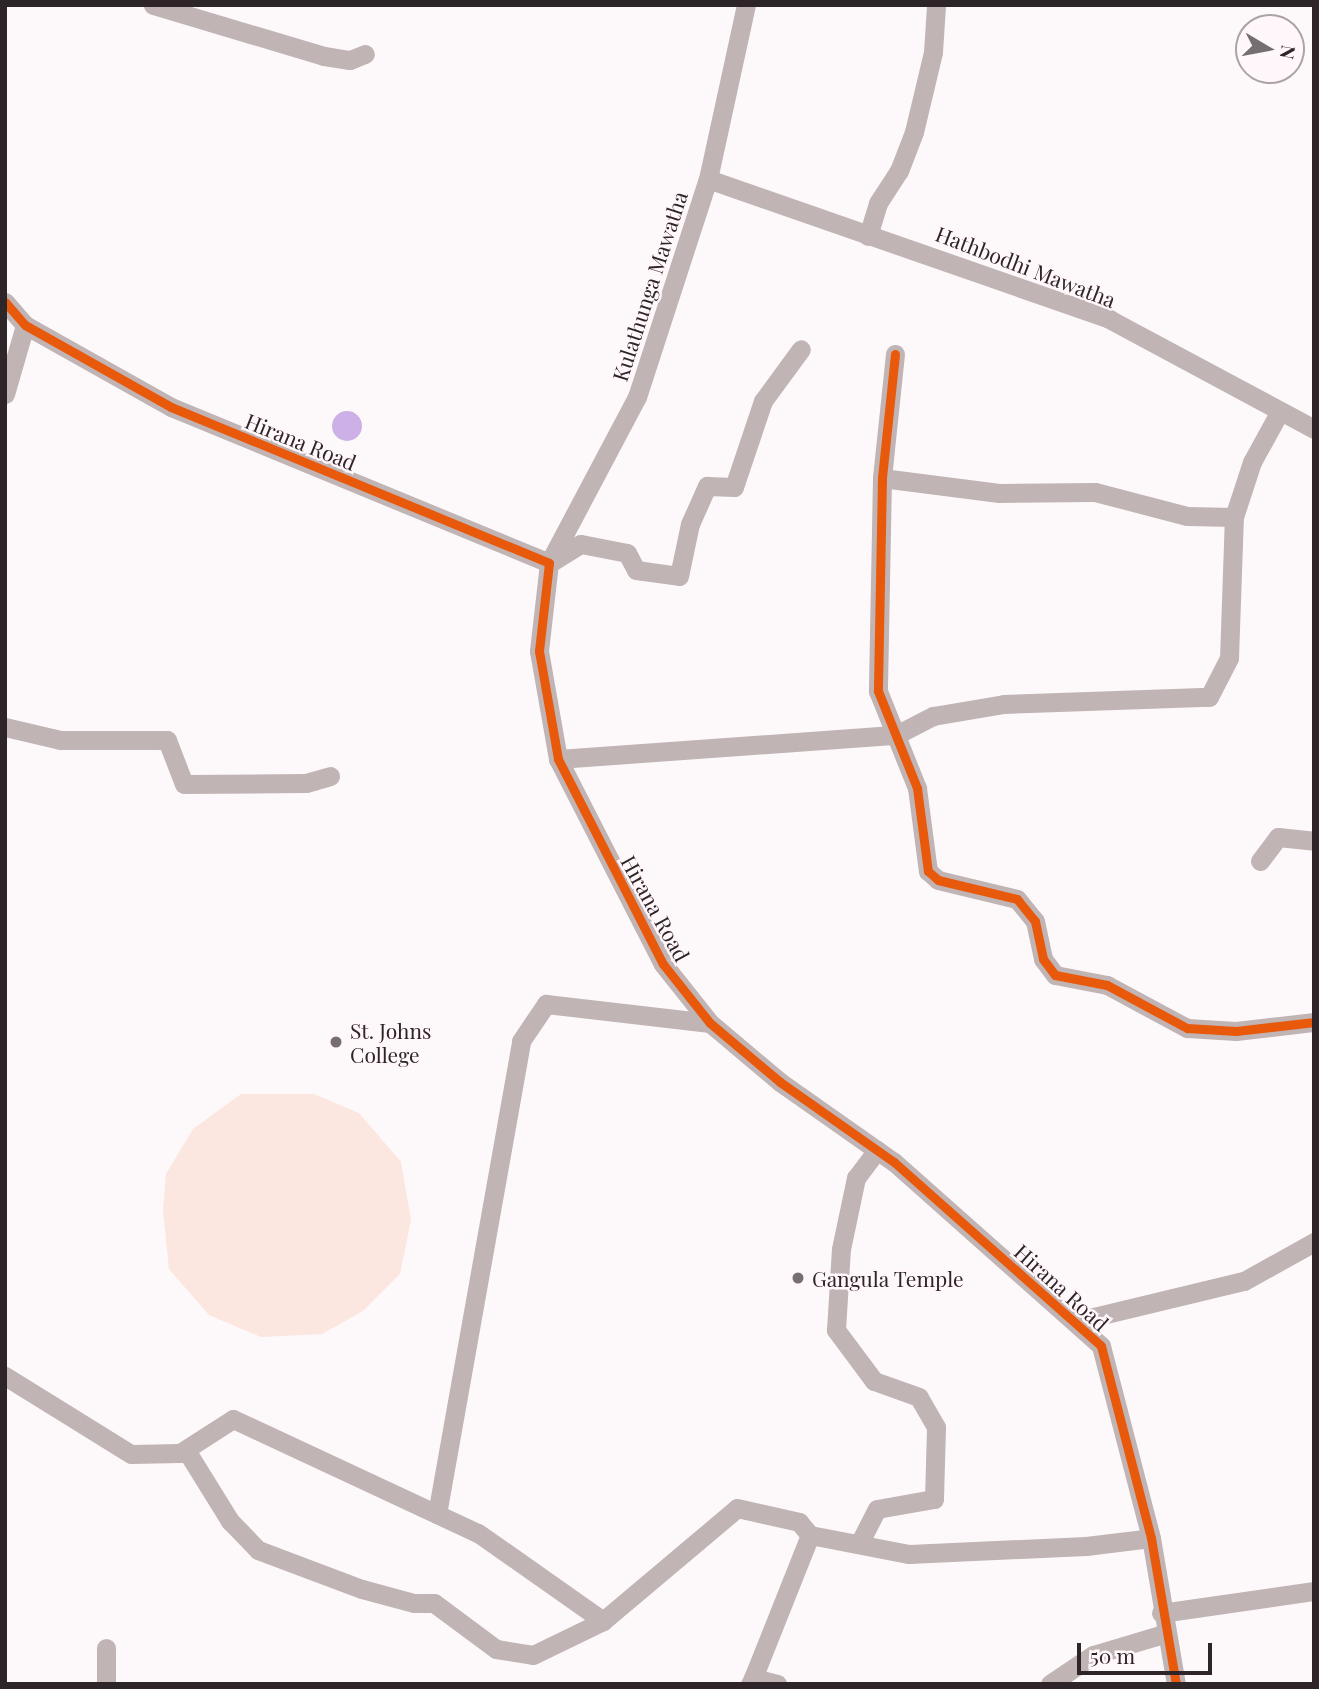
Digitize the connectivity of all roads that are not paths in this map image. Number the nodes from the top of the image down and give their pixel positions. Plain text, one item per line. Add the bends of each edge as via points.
1 (153, 5) edge
2 (746, 5) edge
3 (936, 5) edge
4 (365, 54) dead end
5 (708, 179) junction
6 (868, 236) junction
7 (5, 302) edge
8 (25, 325) junction
9 (802, 349) dead end
10 (895, 354) dead end
11 (5, 394) edge
12 (1280, 411) junction
13 (1314, 429) edge
14 (883, 478) junction
15 (1234, 517) junction
16 (549, 563) junction
17 (5, 727) edge
18 (896, 735) junction
19 (558, 759) junction
20 (330, 776) dead end
21 (1314, 841) edge
22 (1260, 861) dead end
23 (1314, 1022) edge
24 (710, 1023) junction
25 (877, 1150) junction
26 (1314, 1242) edge
27 (1077, 1321) junction
28 (5, 1376) edge
29 (186, 1450) junction
30 (437, 1514) junction
31 (810, 1535) junction
32 (1151, 1538) junction
33 (859, 1544) junction
34 (1314, 1591) edge
35 (1161, 1613) junction
36 (603, 1621) junction
37 (1164, 1634) junction
38 (106, 1648) dead end
39 (751, 1681) edge
40 (106, 1684) edge
41 (777, 1684) edge
42 (1050, 1684) edge
43 (1176, 1684) edge

1 - 4 street via 324,56 350,60
2 - 5 street, Kulathunga Mawatha
3 - 6 street via 933,52 914,132 899,171 878,203
5 - 6 street, Hathbodhi Mawatha
5 - 16 street, Kulathunga Mawatha via 637,397
6 - 12 street, Hathbodhi Mawatha via 1109,319
7 - 8 street, Hirana Road
8 - 11 street
8 - 16 street, Hirana Road via 171,407
9 - 16 street via 763,401 734,487 707,486 690,524 679,576 636,570 627,553 581,544
10 - 14 street
12 - 13 street, Hathbodhi Mawatha
12 - 15 street via 1252,462
14 - 15 street via 999,493 1095,492 1187,516
14 - 18 street via 878,691
15 - 18 street via 1229,659 1209,697 1004,704 933,716
16 - 19 street, Hirana Road via 539,651
17 - 20 street via 60,740 167,740 184,784 306,783
18 - 19 street
18 - 23 street via 917,788 928,870 938,880 1017,899 1035,921 1043,959 1055,975 1107,985 1187,1028 1236,1031
19 - 24 street, Hirana Road via 663,964
21 - 22 street via 1278,837
24 - 25 street, Hirana Road via 780,1082
24 - 30 street via 545,1004 521,1041
25 - 27 street, Hirana Road
25 - 33 street via 856,1178 841,1248 836,1330 874,1381 919,1397 936,1426 934,1499 877,1509
26 - 27 street via 1244,1281
27 - 32 street, Hirana Road via 1101,1346
28 - 29 street via 131,1454
29 - 30 street via 233,1419
29 - 36 street via 230,1521 258,1550 362,1589 414,1603 434,1603 496,1649 533,1655
30 - 36 street via 478,1533
31 - 33 street
31 - 36 street via 799,1522 737,1508
31 - 39 street
32 - 33 street via 1086,1546 909,1554
32 - 35 street, Hirana Road
34 - 35 street
35 - 37 street, Hirana Road
37 - 42 street via 1093,1655
37 - 43 street, Hirana Road
38 - 40 street
39 - 41 street

